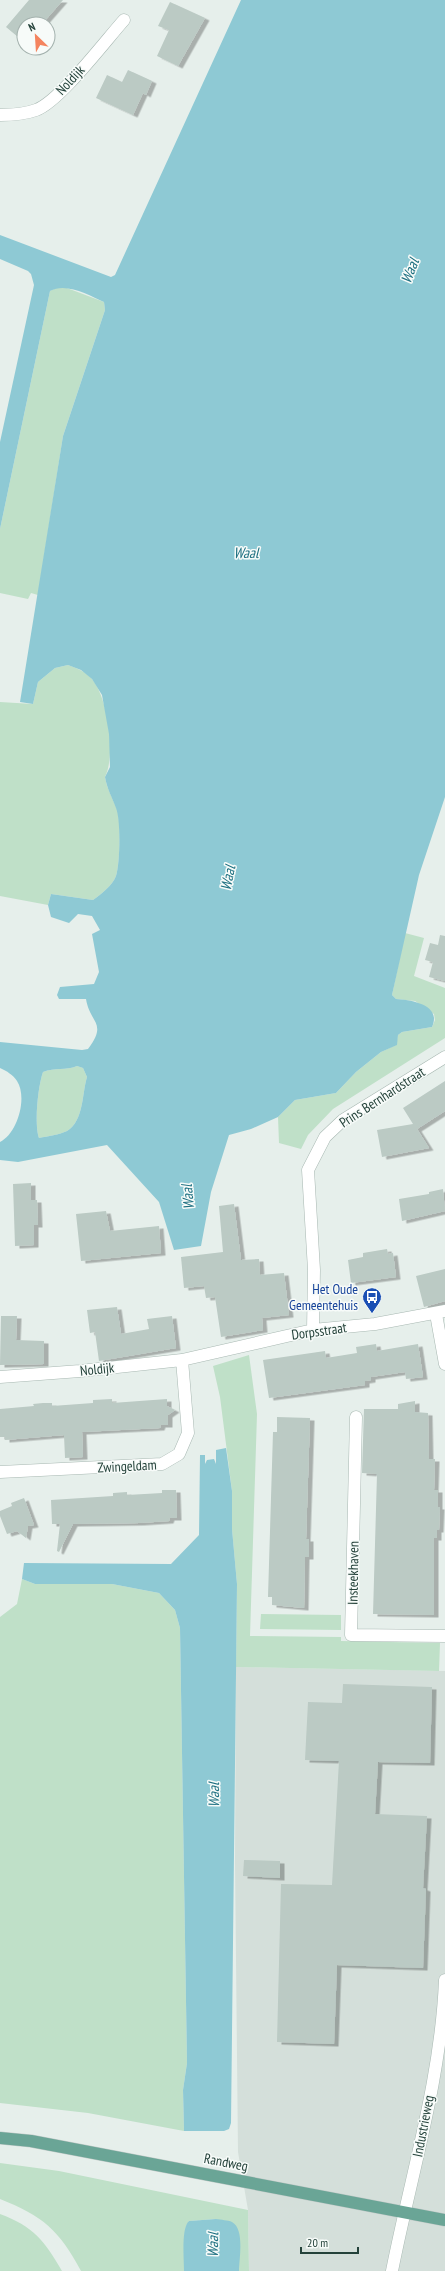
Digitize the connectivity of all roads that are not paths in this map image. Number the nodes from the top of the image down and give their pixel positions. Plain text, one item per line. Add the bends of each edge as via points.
1 (124, 20) dead end
2 (0, 115) edge
3 (445, 1057) edge
4 (440, 1312) edge
5 (313, 1330) junction
6 (188, 1359) junction
7 (445, 1364) edge
8 (0, 1377) edge
9 (356, 1417) dead end
10 (0, 1472) edge
11 (445, 1636) edge
12 (445, 1980) edge
13 (0, 2138) edge
14 (405, 2212) junction
15 (445, 2220) edge
16 (392, 2271) edge

1 - 2 street, Noldijk via 60,93 38,110
3 - 5 street, Prins Bernhardstraat via 343,1120 325,1137 308,1170 314,1270
4 - 5 street, Dorpsstraat via 375,1324
4 - 7 street
5 - 6 street, Dorpsstraat
6 - 8 street, Noldijk
6 - 10 street, Zwingeldam via 188,1433 179,1454 162,1464
9 - 11 street, Insteekhaven via 351,1635
12 - 14 street, Industrieweg via 444,2012 432,2082
13 - 14 main road, Randweg via 31,2141
14 - 15 main road, Randweg
14 - 16 street, Industrieweg

